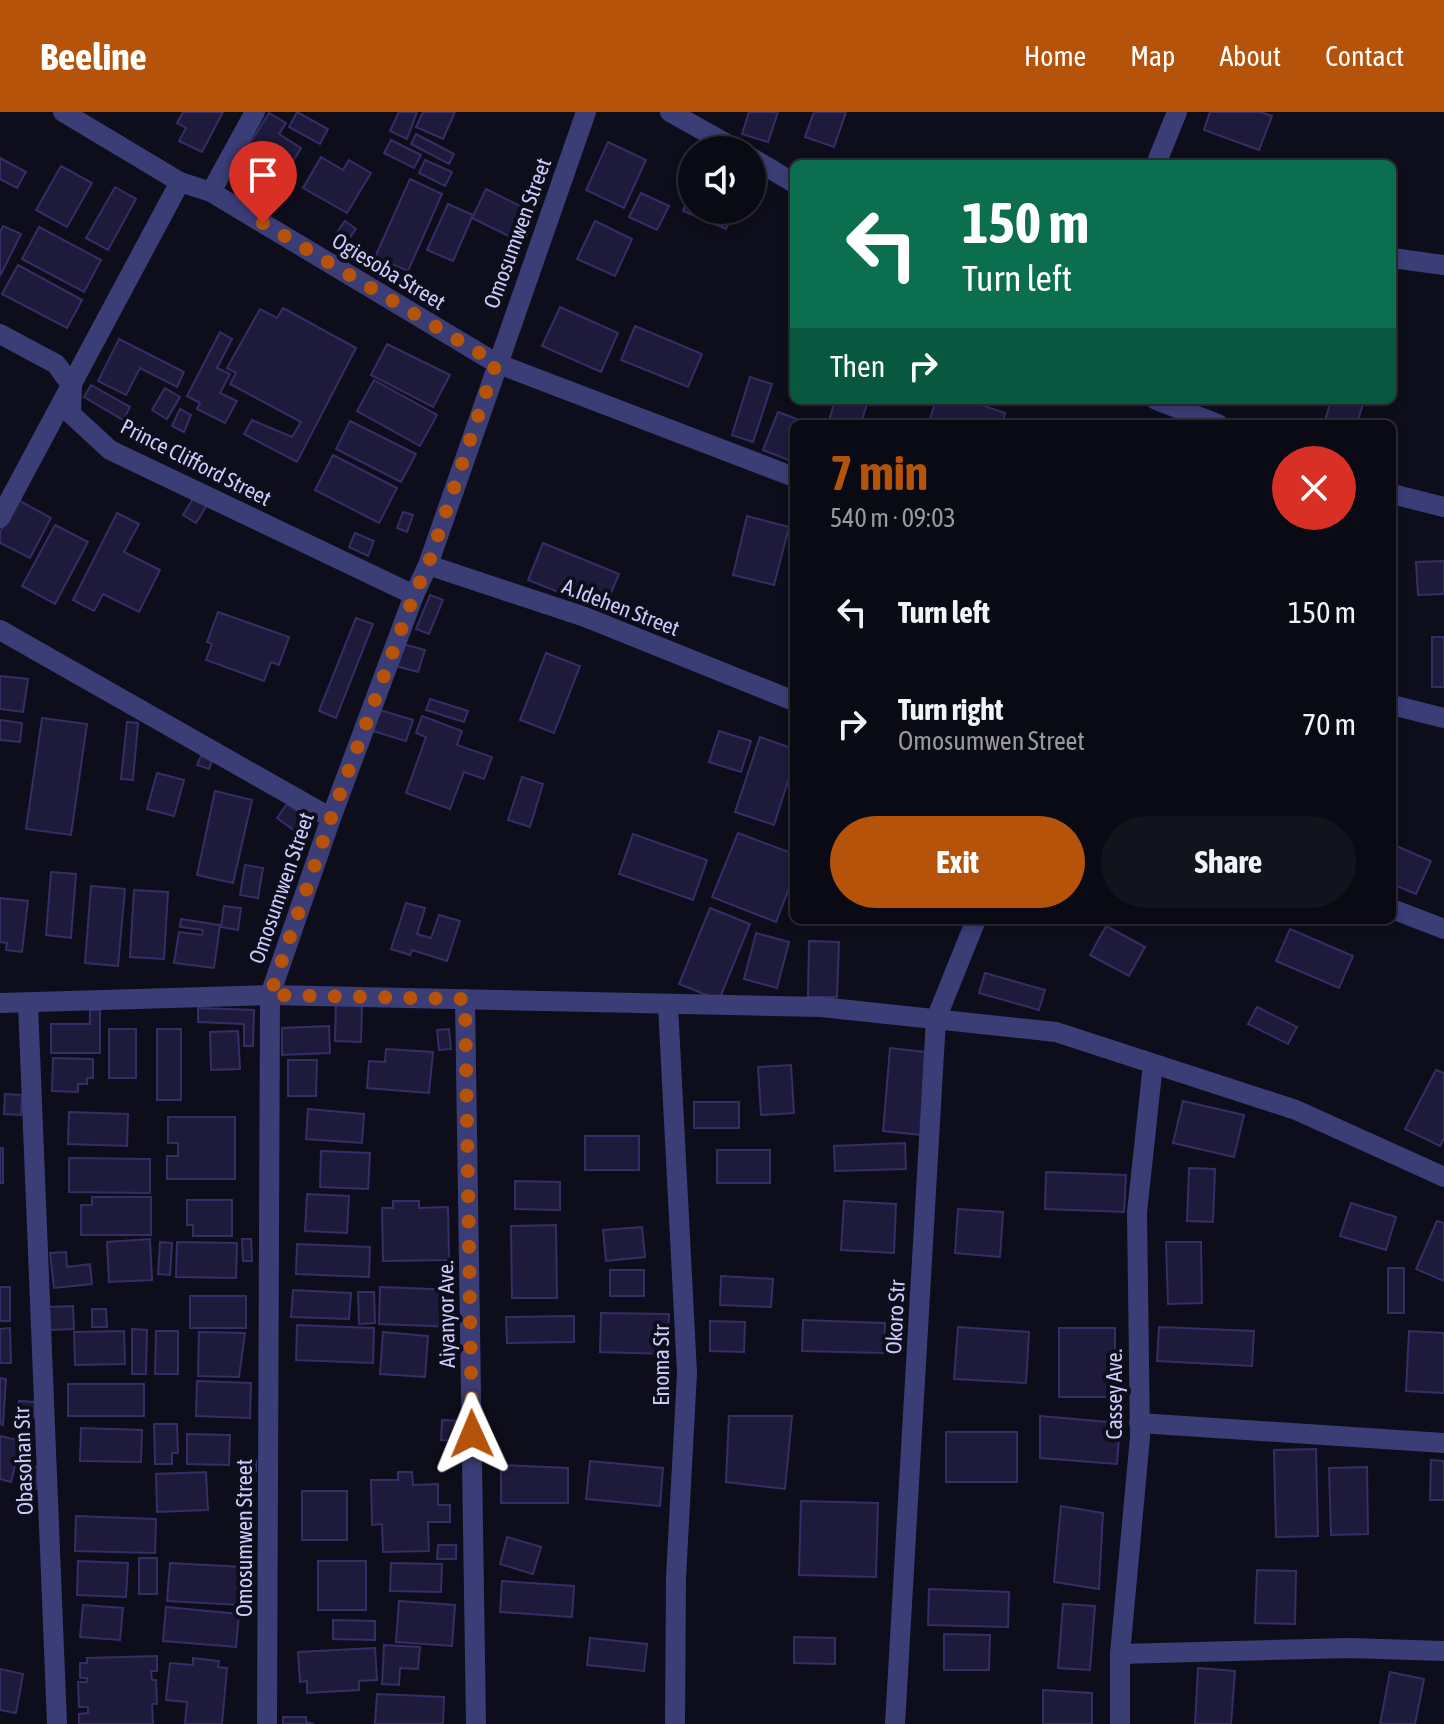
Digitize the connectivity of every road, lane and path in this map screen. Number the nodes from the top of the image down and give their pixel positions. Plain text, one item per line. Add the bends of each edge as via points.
1 (63, 112) edge
2 (255, 112) edge
3 (586, 112) edge
4 (670, 112) edge
5 (1177, 112) edge
6 (713, 136) edge
7 (1158, 160) edge
8 (766, 166) edge
9 (790, 181) edge
10 (180, 182) junction
11 (211, 192) junction
12 (1396, 259) edge
13 (1444, 265) edge
14 (0, 334) edge
15 (496, 363) junction
16 (72, 386) junction
17 (1166, 404) edge
18 (1208, 420) edge
19 (790, 475) edge
20 (1396, 495) edge
21 (1444, 507) edge
22 (0, 518) edge
23 (428, 565) junction
24 (414, 595) junction
25 (0, 630) edge
26 (790, 699) edge
27 (1396, 706) edge
28 (1444, 718) edge
29 (331, 818) junction
30 (1396, 911) edge
31 (974, 924) edge
32 (1444, 929) edge
33 (270, 995) junction
34 (465, 999) junction
35 (0, 1003) edge
36 (28, 1004) junction
37 (668, 1005) junction
38 (936, 1019) junction
39 (1153, 1064) junction
40 (1444, 1177) edge
41 (1139, 1423) junction
42 (1444, 1443) edge
43 (1444, 1651) edge
44 (1120, 1654) junction
45 (57, 1724) edge
46 (267, 1724) edge
47 (476, 1724) edge
48 (675, 1724) edge
49 (895, 1724) edge
50 (1120, 1724) edge

1 - 10 street, Ogiesoba Street
2 - 11 street
3 - 15 street, Omosumwen Street
4 - 6 street
5 - 7 street
8 - 9 street
10 - 11 street, Ogiesoba Street
10 - 16 street
11 - 15 street, Ogiesoba Street
12 - 13 street
14 - 16 street via 56,364
15 - 19 street, Ogiesoba Street
15 - 23 street, Omosumwen Street
16 - 22 street
16 - 24 street, Prince Clifford Street via 71,414 110,450
17 - 18 street
20 - 21 street
23 - 24 street, Omosumwen Street
23 - 26 street, A.Idehen Street via 585,617
24 - 29 street, Omosumwen Street
25 - 29 street
27 - 28 street
29 - 33 street, Omosumwen Street
30 - 32 street
31 - 38 street, Okoro Str
33 - 34 street
33 - 36 street
33 - 46 street, Omosumwen Street
34 - 37 street
34 - 47 street, Aiyanyor Ave.
35 - 36 street
36 - 45 street, Obasohan Str
37 - 38 street via 821,1007
37 - 48 street, Enoma Str via 687,1373
38 - 39 street via 1056,1032
38 - 49 street, Okoro Str
39 - 40 street via 1296,1110
39 - 41 street, Cassey Ave. via 1137,1212
41 - 42 street
41 - 44 street, Cassey Ave.
43 - 44 street
44 - 50 street, Cassey Ave.

